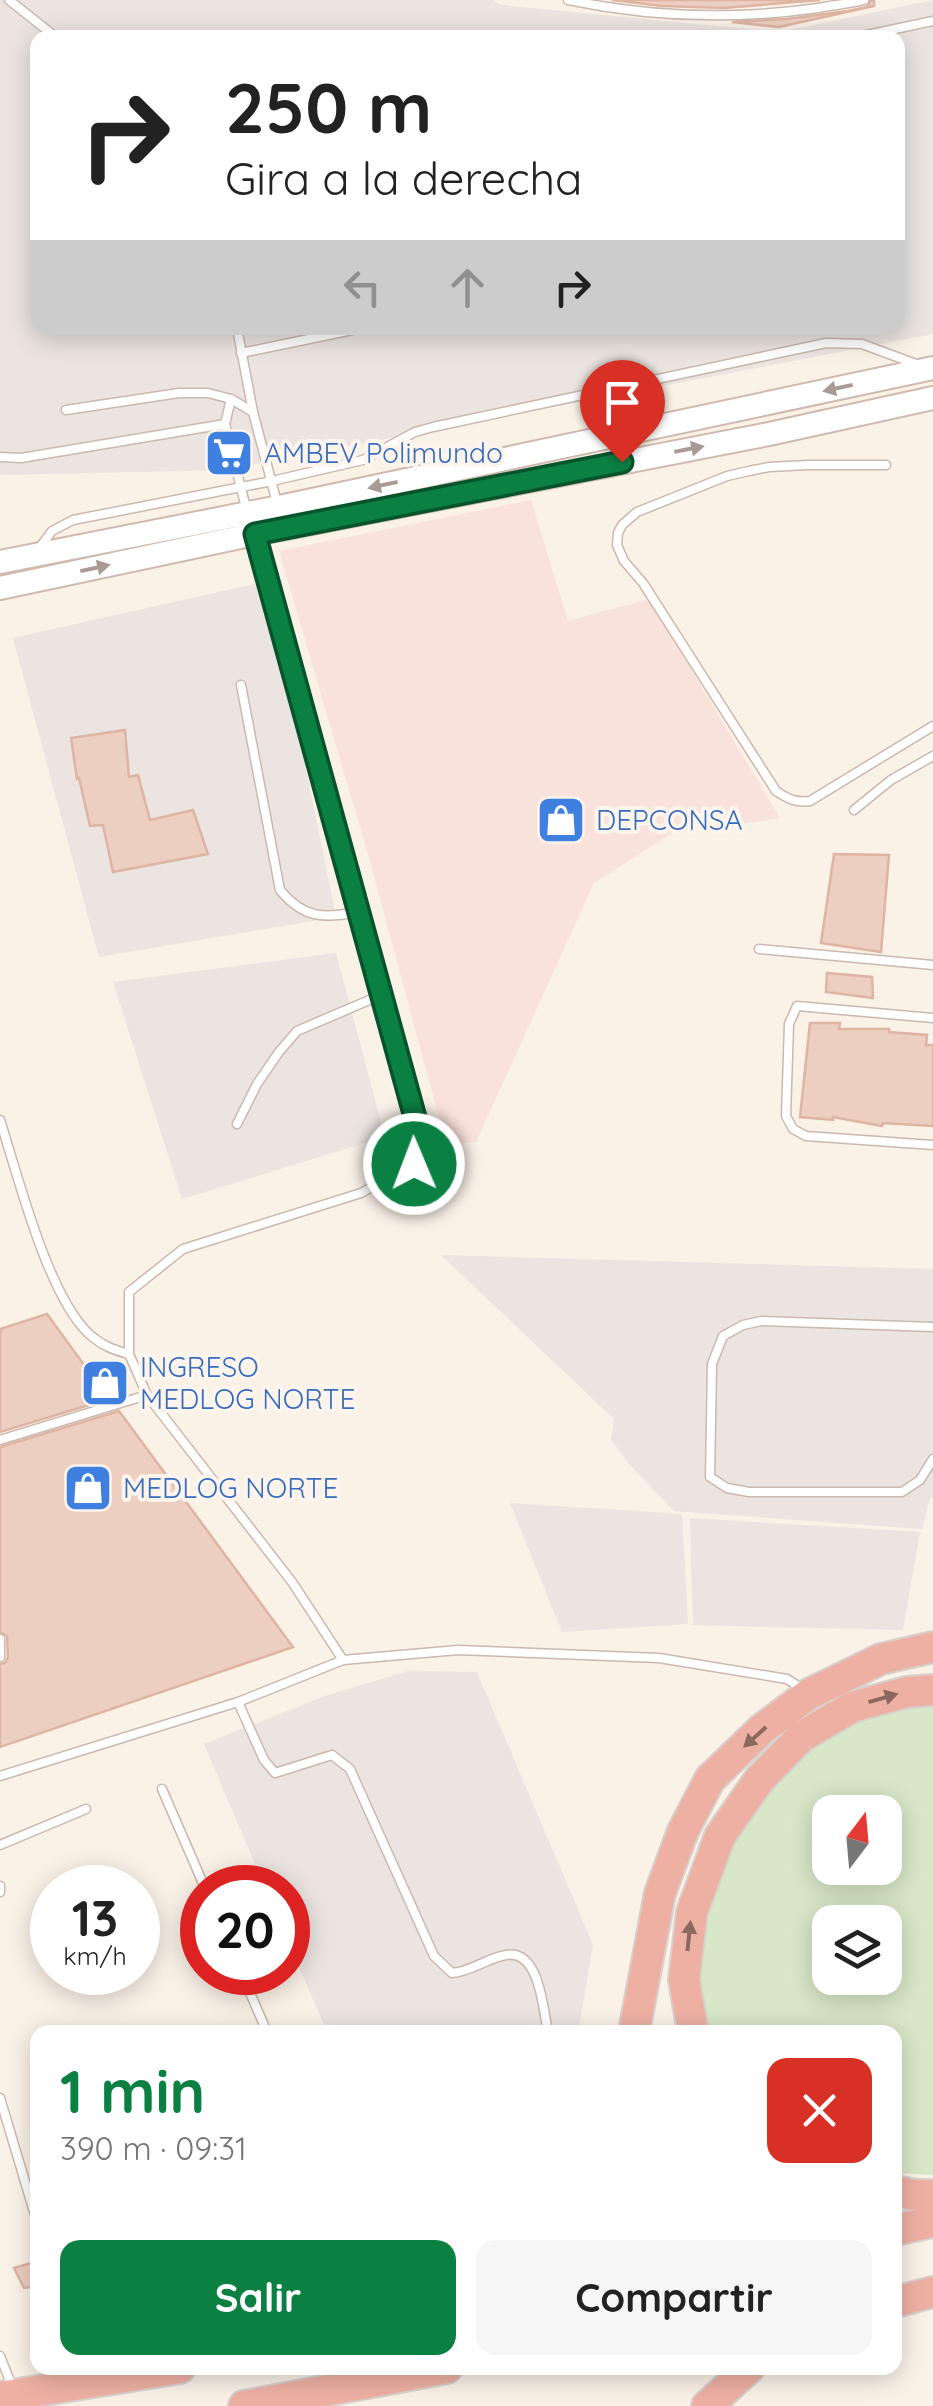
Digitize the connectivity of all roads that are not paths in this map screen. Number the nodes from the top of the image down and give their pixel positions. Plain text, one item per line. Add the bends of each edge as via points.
1 (8, 0) edge
2 (568, 0) edge
3 (864, 0) edge
4 (933, 21) edge
5 (47, 30) edge
6 (891, 30) edge
7 (238, 335) edge
8 (328, 335) edge
9 (242, 353) junction
10 (931, 368) edge
11 (933, 398) edge
12 (232, 399) junction
13 (763, 404) junction
14 (66, 410) dead end
15 (254, 412) junction
16 (225, 424) junction
17 (769, 434) junction
18 (0, 457) edge
19 (886, 465) dead end
20 (272, 481) junction
21 (241, 487) junction
22 (278, 508) junction
23 (251, 523) junction
24 (34, 555) junction
25 (0, 562) edge
26 (0, 588) edge
27 (241, 685) dead end
28 (933, 726) edge
29 (933, 756) edge
30 (854, 810) dead end
31 (358, 912) junction
32 (759, 949) dead end
33 (933, 965) edge
34 (381, 995) junction
35 (933, 1018) edge
36 (0, 1120) edge
37 (237, 1124) dead end
38 (933, 1145) edge
39 (933, 1327) edge
40 (129, 1354) junction
41 (146, 1395) junction
42 (0, 1440) edge
43 (933, 1458) edge
44 (0, 1638) edge
45 (933, 1647) edge
46 (0, 1658) edge
47 (344, 1660) junction
48 (933, 1690) edge
49 (809, 1694) junction
50 (238, 1702) junction
51 (0, 1776) edge
52 (162, 1789) dead end
53 (86, 1808) dead end
54 (0, 1845) edge
55 (195, 1865) edge
56 (252, 1995) edge
57 (265, 2025) edge
58 (547, 2025) edge
59 (635, 2025) edge
60 (692, 2025) edge
61 (0, 2098) edge
62 (902, 2193) edge
63 (933, 2195) edge
64 (30, 2197) edge
65 (933, 2222) edge
66 (902, 2229) edge
67 (933, 2275) edge
68 (902, 2281) edge
69 (933, 2292) edge
70 (902, 2300) edge
71 (0, 2356) edge
72 (112, 2375) edge
73 (410, 2375) edge
74 (741, 2375) edge
75 (8, 2396) edge
76 (244, 2406) edge
77 (707, 2406) edge

1 - 5 lane
2 - 3 lane via 620,10 746,16
4 - 6 lane
7 - 9 lane
8 - 9 lane
9 - 15 lane
10 -> 13 street
10 - 20 lane via 862,344 826,343 433,427 363,460
11 - 17 street
12 - 14 lane via 179,393
12 - 15 lane
12 - 16 lane
13 - 17 street
13 -> 22 street
15 - 20 lane
16 - 18 lane
16 - 21 lane
23 -> 17 street
19 - 28 lane via 769,467 727,476 637,512 622,525 617,545 776,791 788,799 810,801
20 - 21 lane
20 - 22 lane
21 - 23 lane
21 - 24 lane via 72,520 52,531
22 - 23 street
23 - 24 street
26 -> 23 street
23 - 31 lane
24 - 25 street
27 - 31 lane via 280,890 313,915
29 - 30 lane
31 - 34 lane
32 - 33 lane
34 - 37 lane via 296,1031
34 - 40 lane via 419,1132 414,1164 362,1193 183,1249 128,1292
35 - 38 lane via 797,1006 789,1024 786,1116 806,1136
36 - 40 lane via 31,1218 74,1317 108,1349
39 - 43 lane via 761,1321 723,1336 712,1364 710,1478 749,1492 902,1492 920,1480
40 - 41 lane
41 - 42 lane
41 - 47 lane via 292,1582
44 - 46 lane
45 - 49 highway via 881,1660
47 - 49 lane via 458,1650 660,1658 788,1679
47 - 50 lane
60 -> 48 highway via 684,1980 692,1912 720,1836 759,1780 801,1737 852,1707
49 -> 59 highway via 710,1779 660,1893
50 - 51 lane
50 - 58 lane via 276,1773 332,1755 350,1769 434,1956 452,1972 519,1956 538,1978
52 - 55 lane
53 - 54 lane
56 - 57 lane
61 - 64 lane
62 - 63 highway
65 - 66 highway
67 - 68 highway
69 - 70 highway
71 - 75 lane
72 - 75 highway
73 - 76 highway
74 - 77 highway

